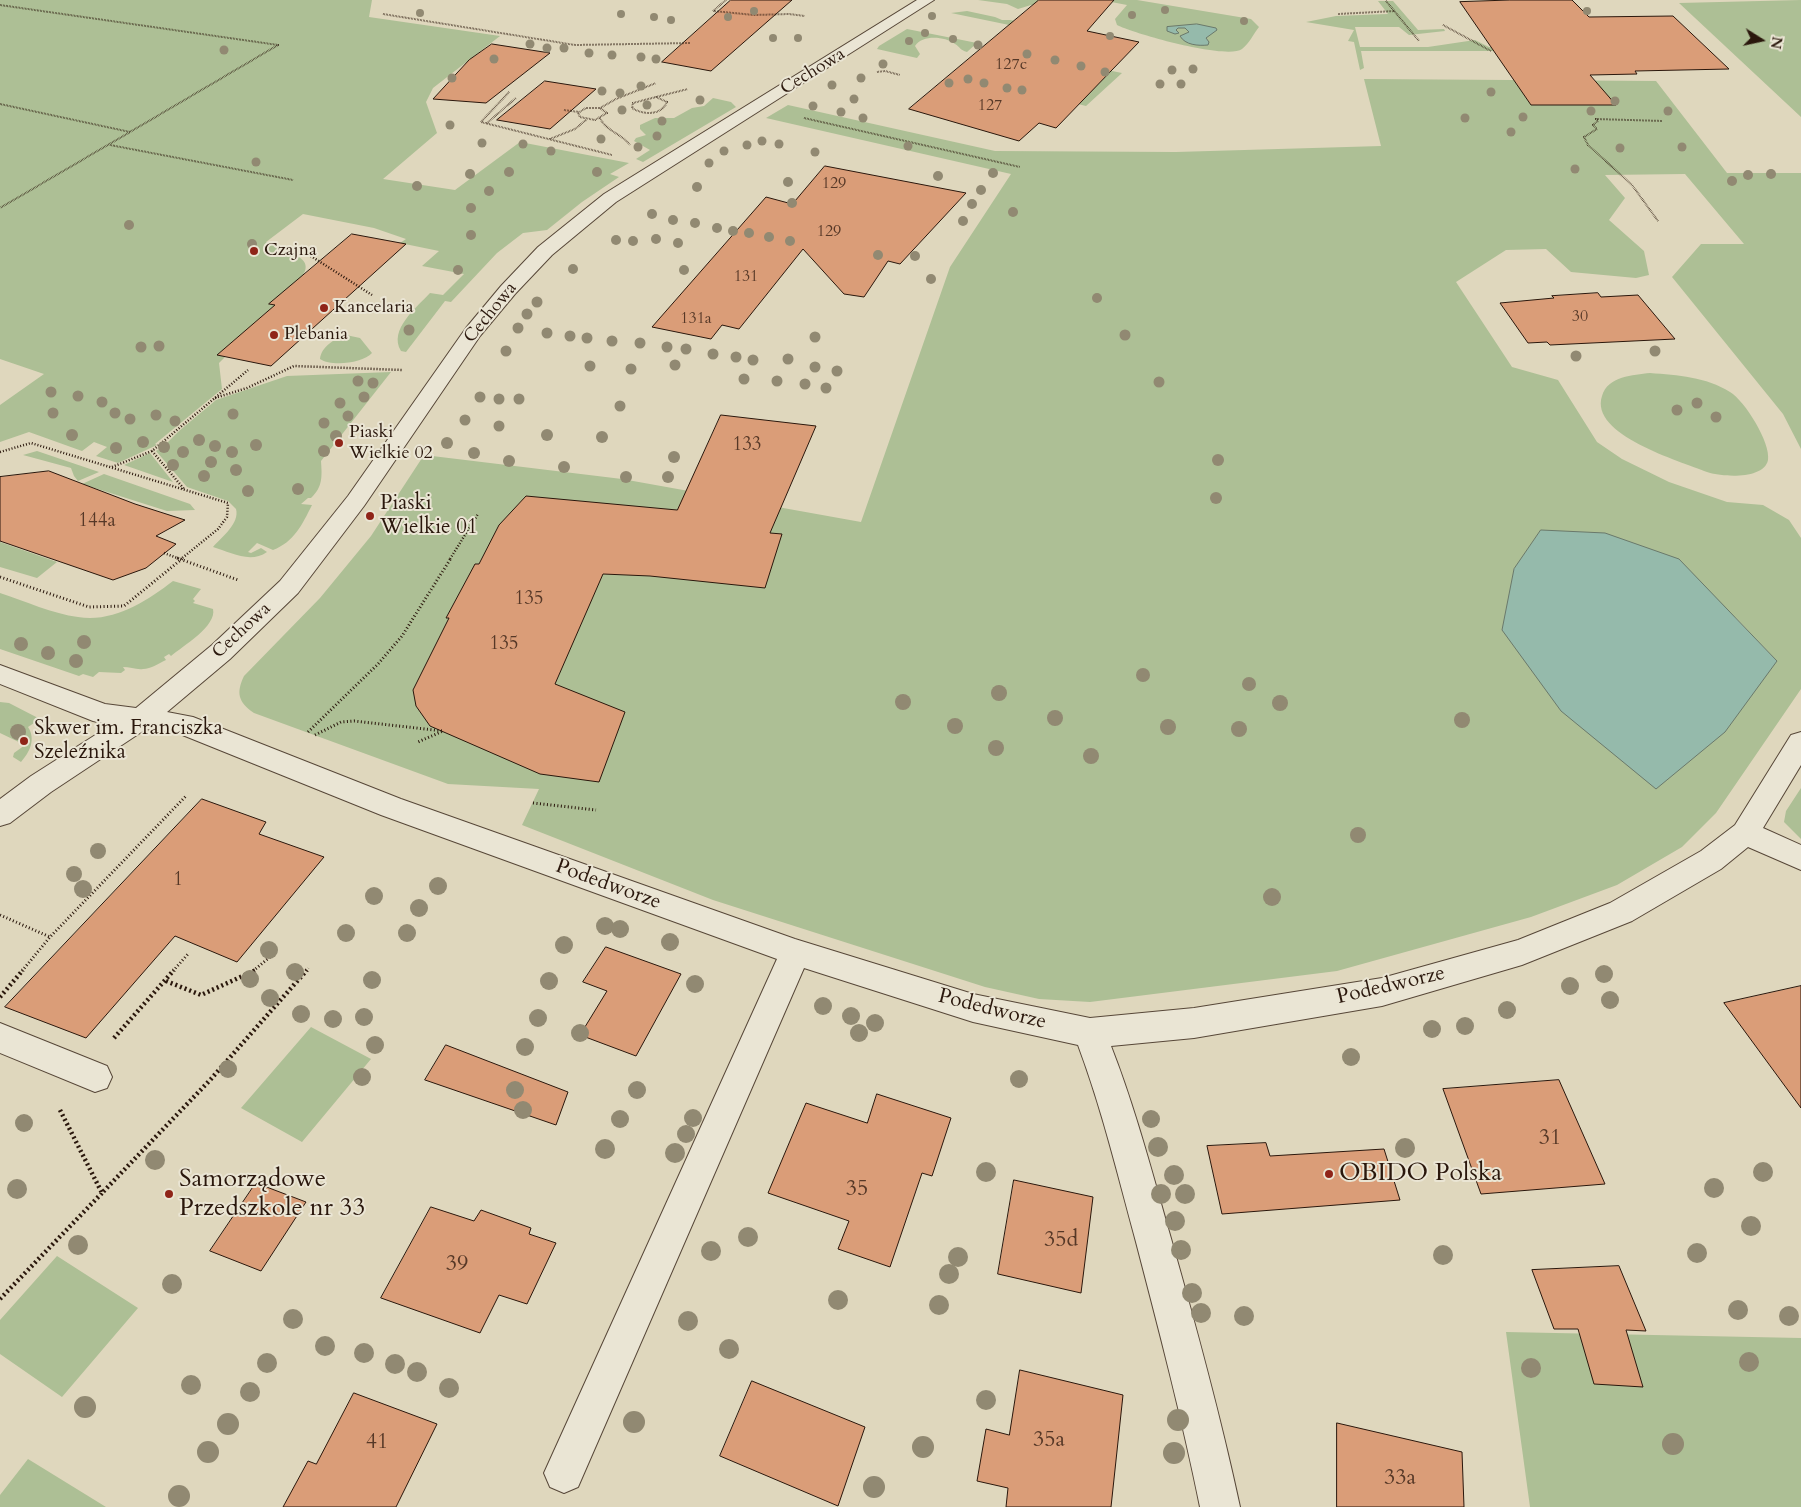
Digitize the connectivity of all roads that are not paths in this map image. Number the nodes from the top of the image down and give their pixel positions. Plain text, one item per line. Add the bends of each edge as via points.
1 (927, 0) edge
2 (0, 674) edge
3 (140, 720) junction
4 (1801, 742) edge
5 (0, 814) edge
6 (1745, 833) junction
7 (1801, 858) edge
8 (795, 952) junction
9 (1090, 1033) junction
10 (0, 1038) edge
11 (89, 1075) road end
12 (564, 1473) dead end
13 (1220, 1507) edge

1 - 3 street, Cechowa via 610,198 545,251 473,332 356,501 289,587 221,652
2 - 3 street, Podedworze via 102,714
3 - 5 street, Cechowa
3 - 8 street, Podedworze via 183,724 391,807
4 - 6 street, Podedworze
6 - 7 street
6 - 9 street, Podedworze via 1711,860 1621,912 1522,952 1382,992 1194,1023
8 - 9 street, Podedworze via 973,1008
8 - 12 street
9 - 13 street via 1109,1081 1178,1332 1208,1446
10 - 11 street

